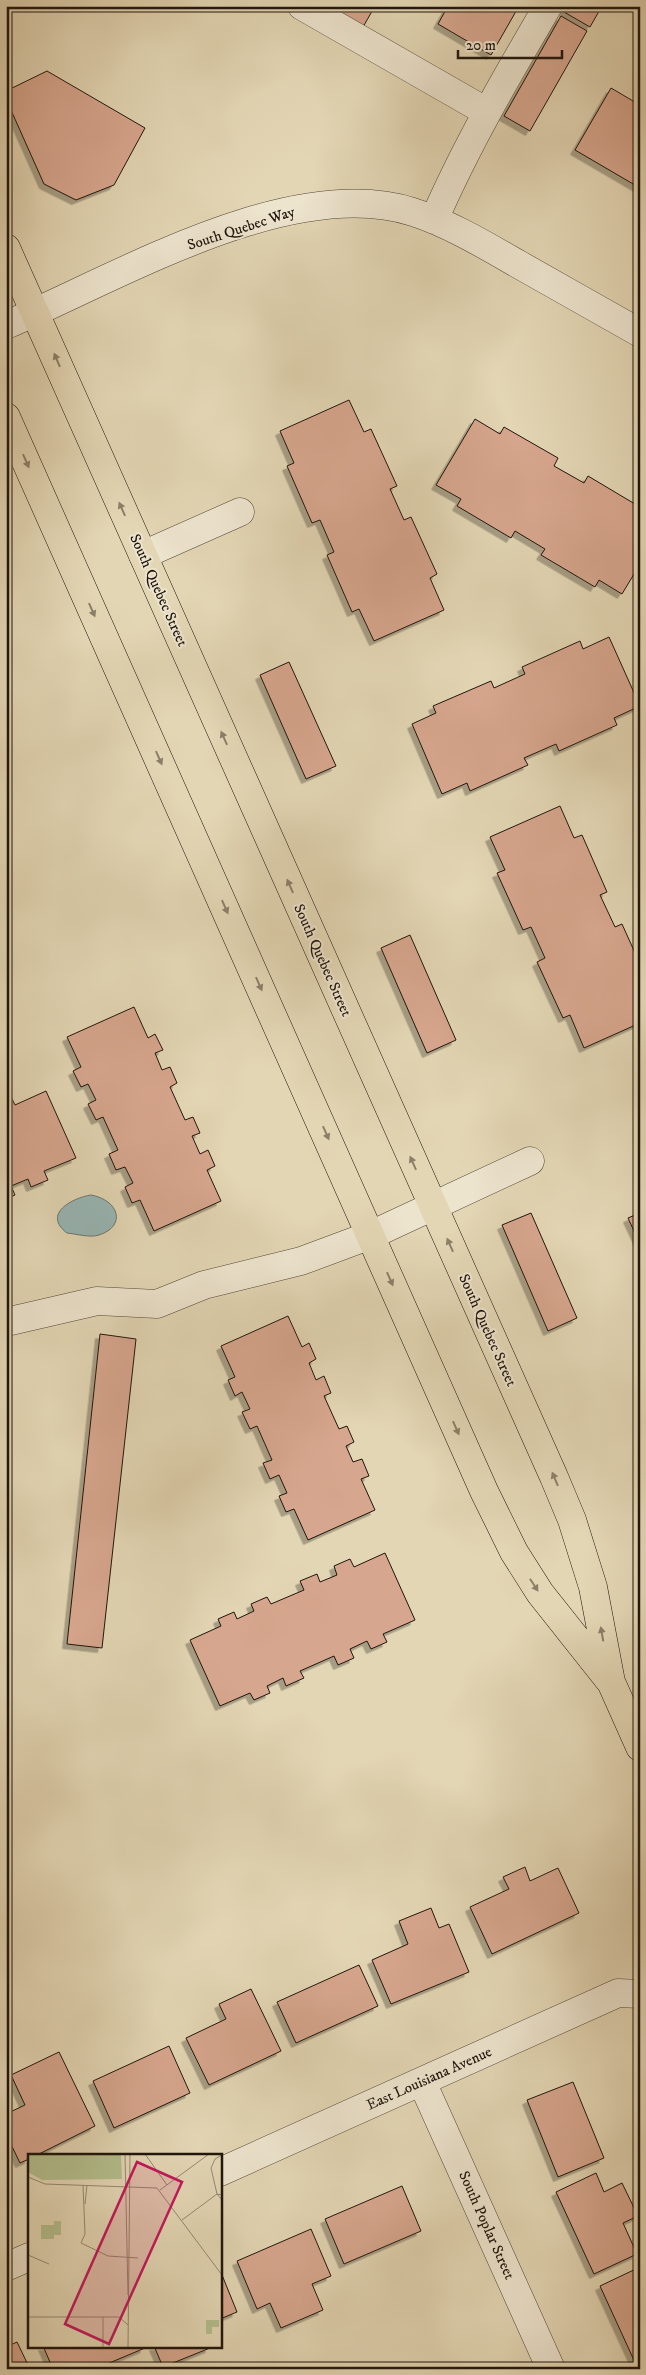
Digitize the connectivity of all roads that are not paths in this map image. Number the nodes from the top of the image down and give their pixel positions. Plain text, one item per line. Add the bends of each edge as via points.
1 (302, 6) edge
2 (548, 6) edge
3 (487, 112) junction
4 (434, 220) junction
5 (6, 248) edge
6 (35, 313) junction
7 (6, 325) edge
8 (640, 333) edge
9 (6, 417) edge
10 (240, 512) dead end
11 (143, 555) junction
12 (530, 1161) dead end
13 (433, 1207) junction
14 (371, 1235) junction
15 (6, 1322) edge
16 (611, 1682) junction
17 (640, 1747) edge
18 (629, 1993) edge
19 (422, 2082) junction
20 (221, 2172) edge
21 (28, 2257) edge
22 (6, 2267) edge
23 (551, 2369) edge

1 - 3 street
2 - 3 street
3 - 4 street
4 - 6 street, South Quebec Way via 374,204 327,205 285,212 194,242
4 - 8 street, South Quebec Way
5 - 6 main road, South Quebec Street
6 - 7 street, South Quebec Way
11 -> 6 main road, South Quebec Street
9 -> 14 main road, South Quebec Street
10 - 11 street
13 -> 11 main road, South Quebec Street
12 - 13 street
13 - 14 street
16 -> 13 main road, South Quebec Street via 593,1587 572,1520
14 - 15 street via 315,1257 204,1285 157,1304 97,1301
14 -> 16 main road, South Quebec Street via 509,1543 540,1593
16 - 17 main road, South Quebec Street
18 - 19 street, East Louisiana Avenue
19 - 20 street, East Louisiana Avenue
19 - 23 street, South Poplar Street
21 - 22 street

